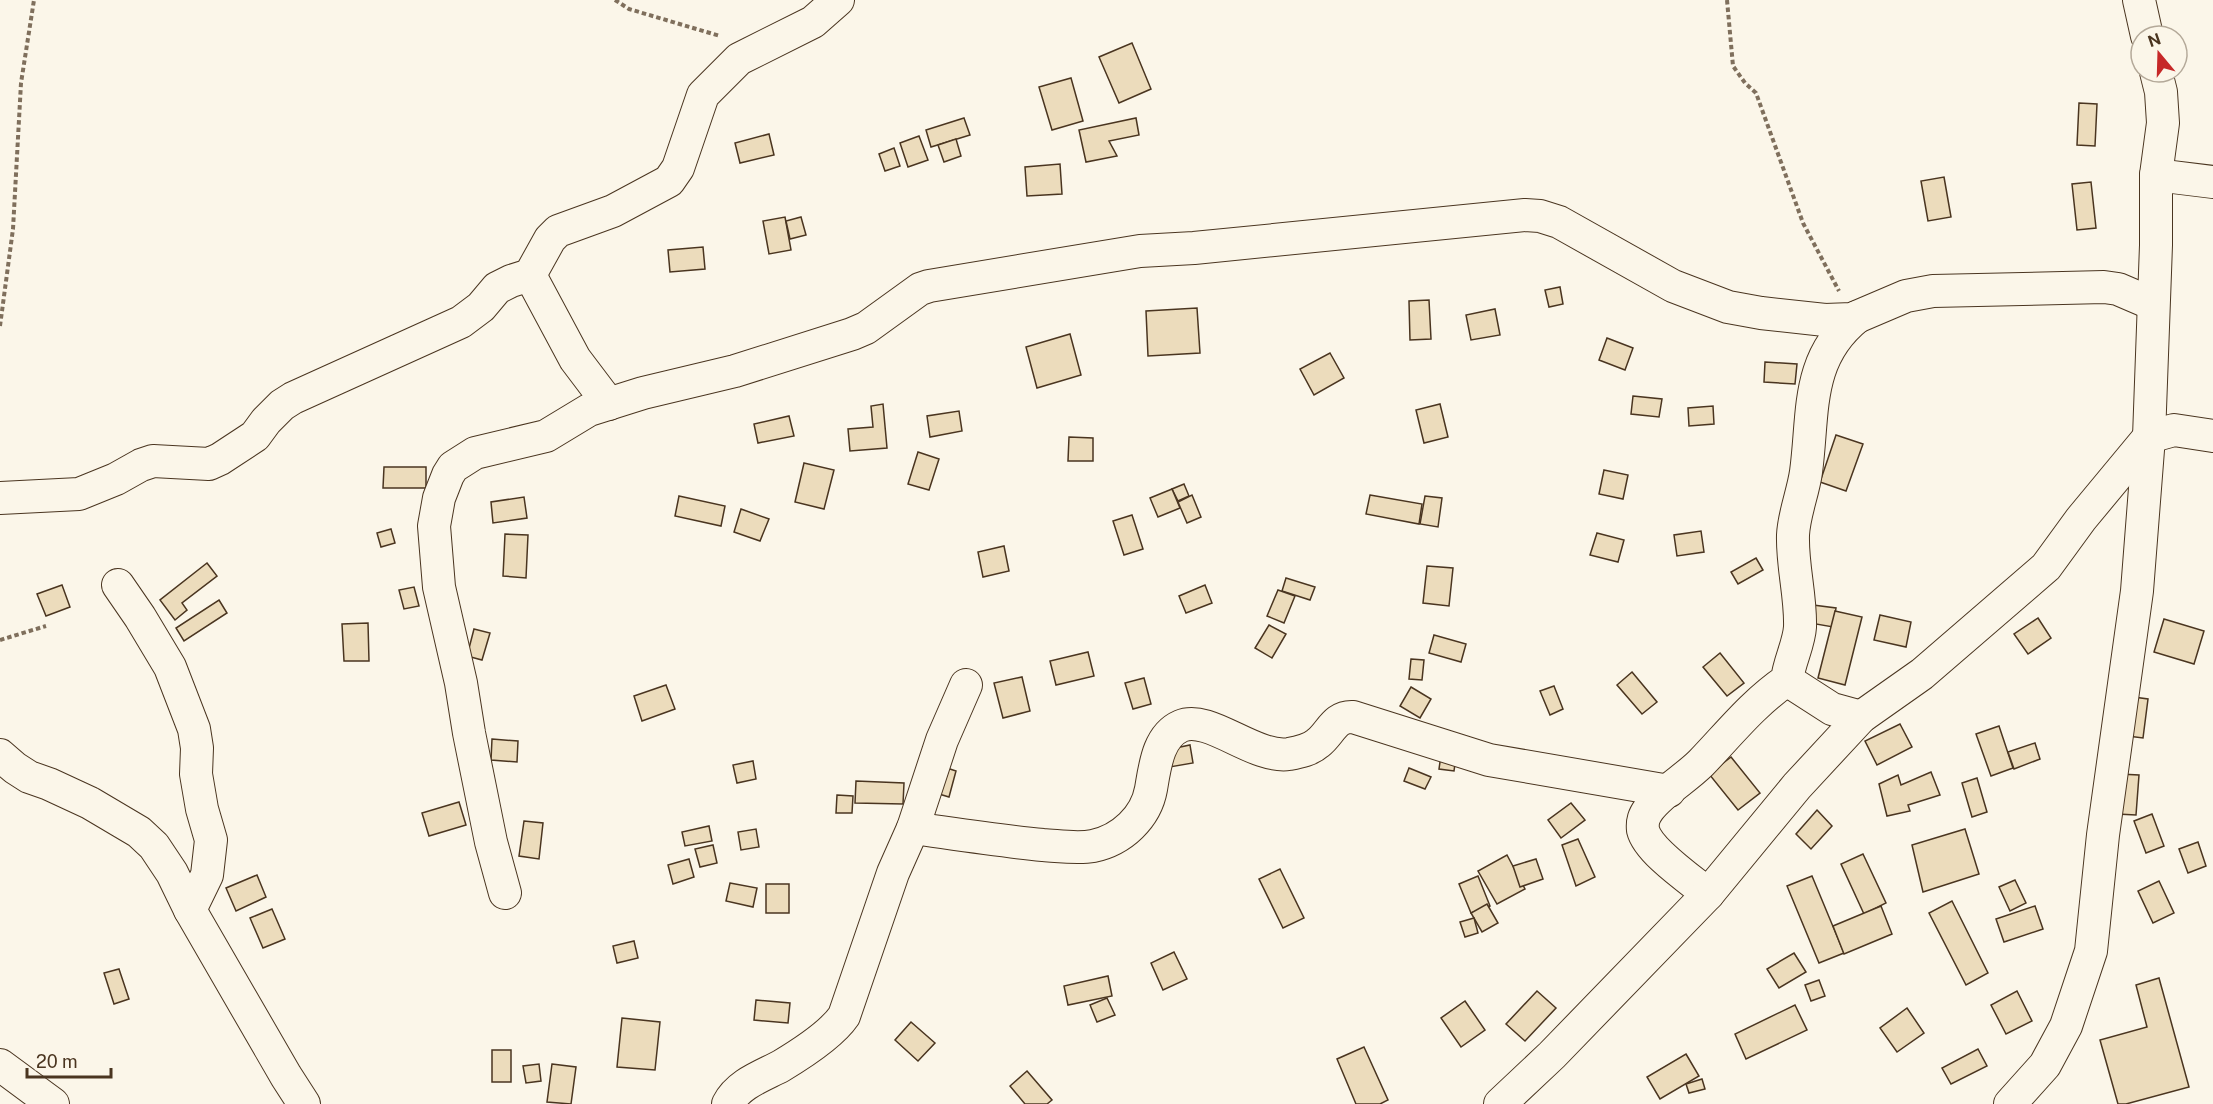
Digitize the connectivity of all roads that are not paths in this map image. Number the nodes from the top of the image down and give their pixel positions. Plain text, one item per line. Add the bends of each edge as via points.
1 (838, 0) edge
2 (2139, 0) edge
3 (2144, 24) edge
4 (2158, 84) edge
5 (2156, 175) junction
6 (2213, 182) edge
7 (530, 275) junction
8 (2153, 304) junction
9 (1855, 318) junction
10 (609, 404) junction
11 (2213, 436) edge
12 (2149, 437) junction
13 (0, 498) edge
14 (118, 585) dead end
15 (1786, 680) junction
16 (966, 684) dead end
17 (1861, 717) junction
18 (0, 754) edge
19 (1669, 791) junction
20 (913, 828) junction
21 (505, 893) dead end
22 (1708, 894) junction
23 (190, 910) junction
24 (0, 1065) edge
25 (288, 1090) edge
26 (53, 1104) edge
27 (304, 1104) edge
28 (728, 1104) edge
29 (1500, 1104) edge
30 (2010, 1104) edge

1 - 7 street via 813,22 739,59 715,81 703,95 678,168 669,181 613,211 558,231
2 - 3 street
4 - 5 street via 2163,108
5 - 6 street
5 - 8 street
7 - 10 street via 575,359
7 - 13 street via 497,288 461,322 293,398 255,436 209,464 153,461 79,494
8 - 9 street via 2104,287 1933,291 1906,296
8 - 12 street
9 - 10 street via 1825,320 1728,307 1635,267 1559,222 1525,215 1140,251 929,286 852,334 735,371
9 - 15 street via 1825,354 1812,402 1806,473 1793,535 1800,631
10 - 21 street via 589,410 546,436 462,459 448,475 439,498 434,526 439,587
11 - 12 street via 2174,430
12 - 17 street via 2046,567 1922,674
12 - 30 street via 2137,591 2091,951 2066,1026 2045,1065
14 - 23 street via 170,667 194,729 198,786 211,840 207,875
15 - 17 street via 1832,709
15 - 19 street via 1750,710
16 - 20 street via 942,740
17 - 22 street via 1797,786
18 - 23 street via 29,777 90,803 139,832 172,873
19 - 20 street via 1489,760 1346,716 1313,747 1278,755 1218,730 1189,724 1178,728 1160,748 1141,816 1114,839 1094,846 1007,842
19 - 22 street via 1643,818 1645,834 1659,853
20 - 28 street via 893,873 844,1016 836,1028 734,1093
22 - 29 street
23 - 25 street
24 - 26 street
25 - 27 street

